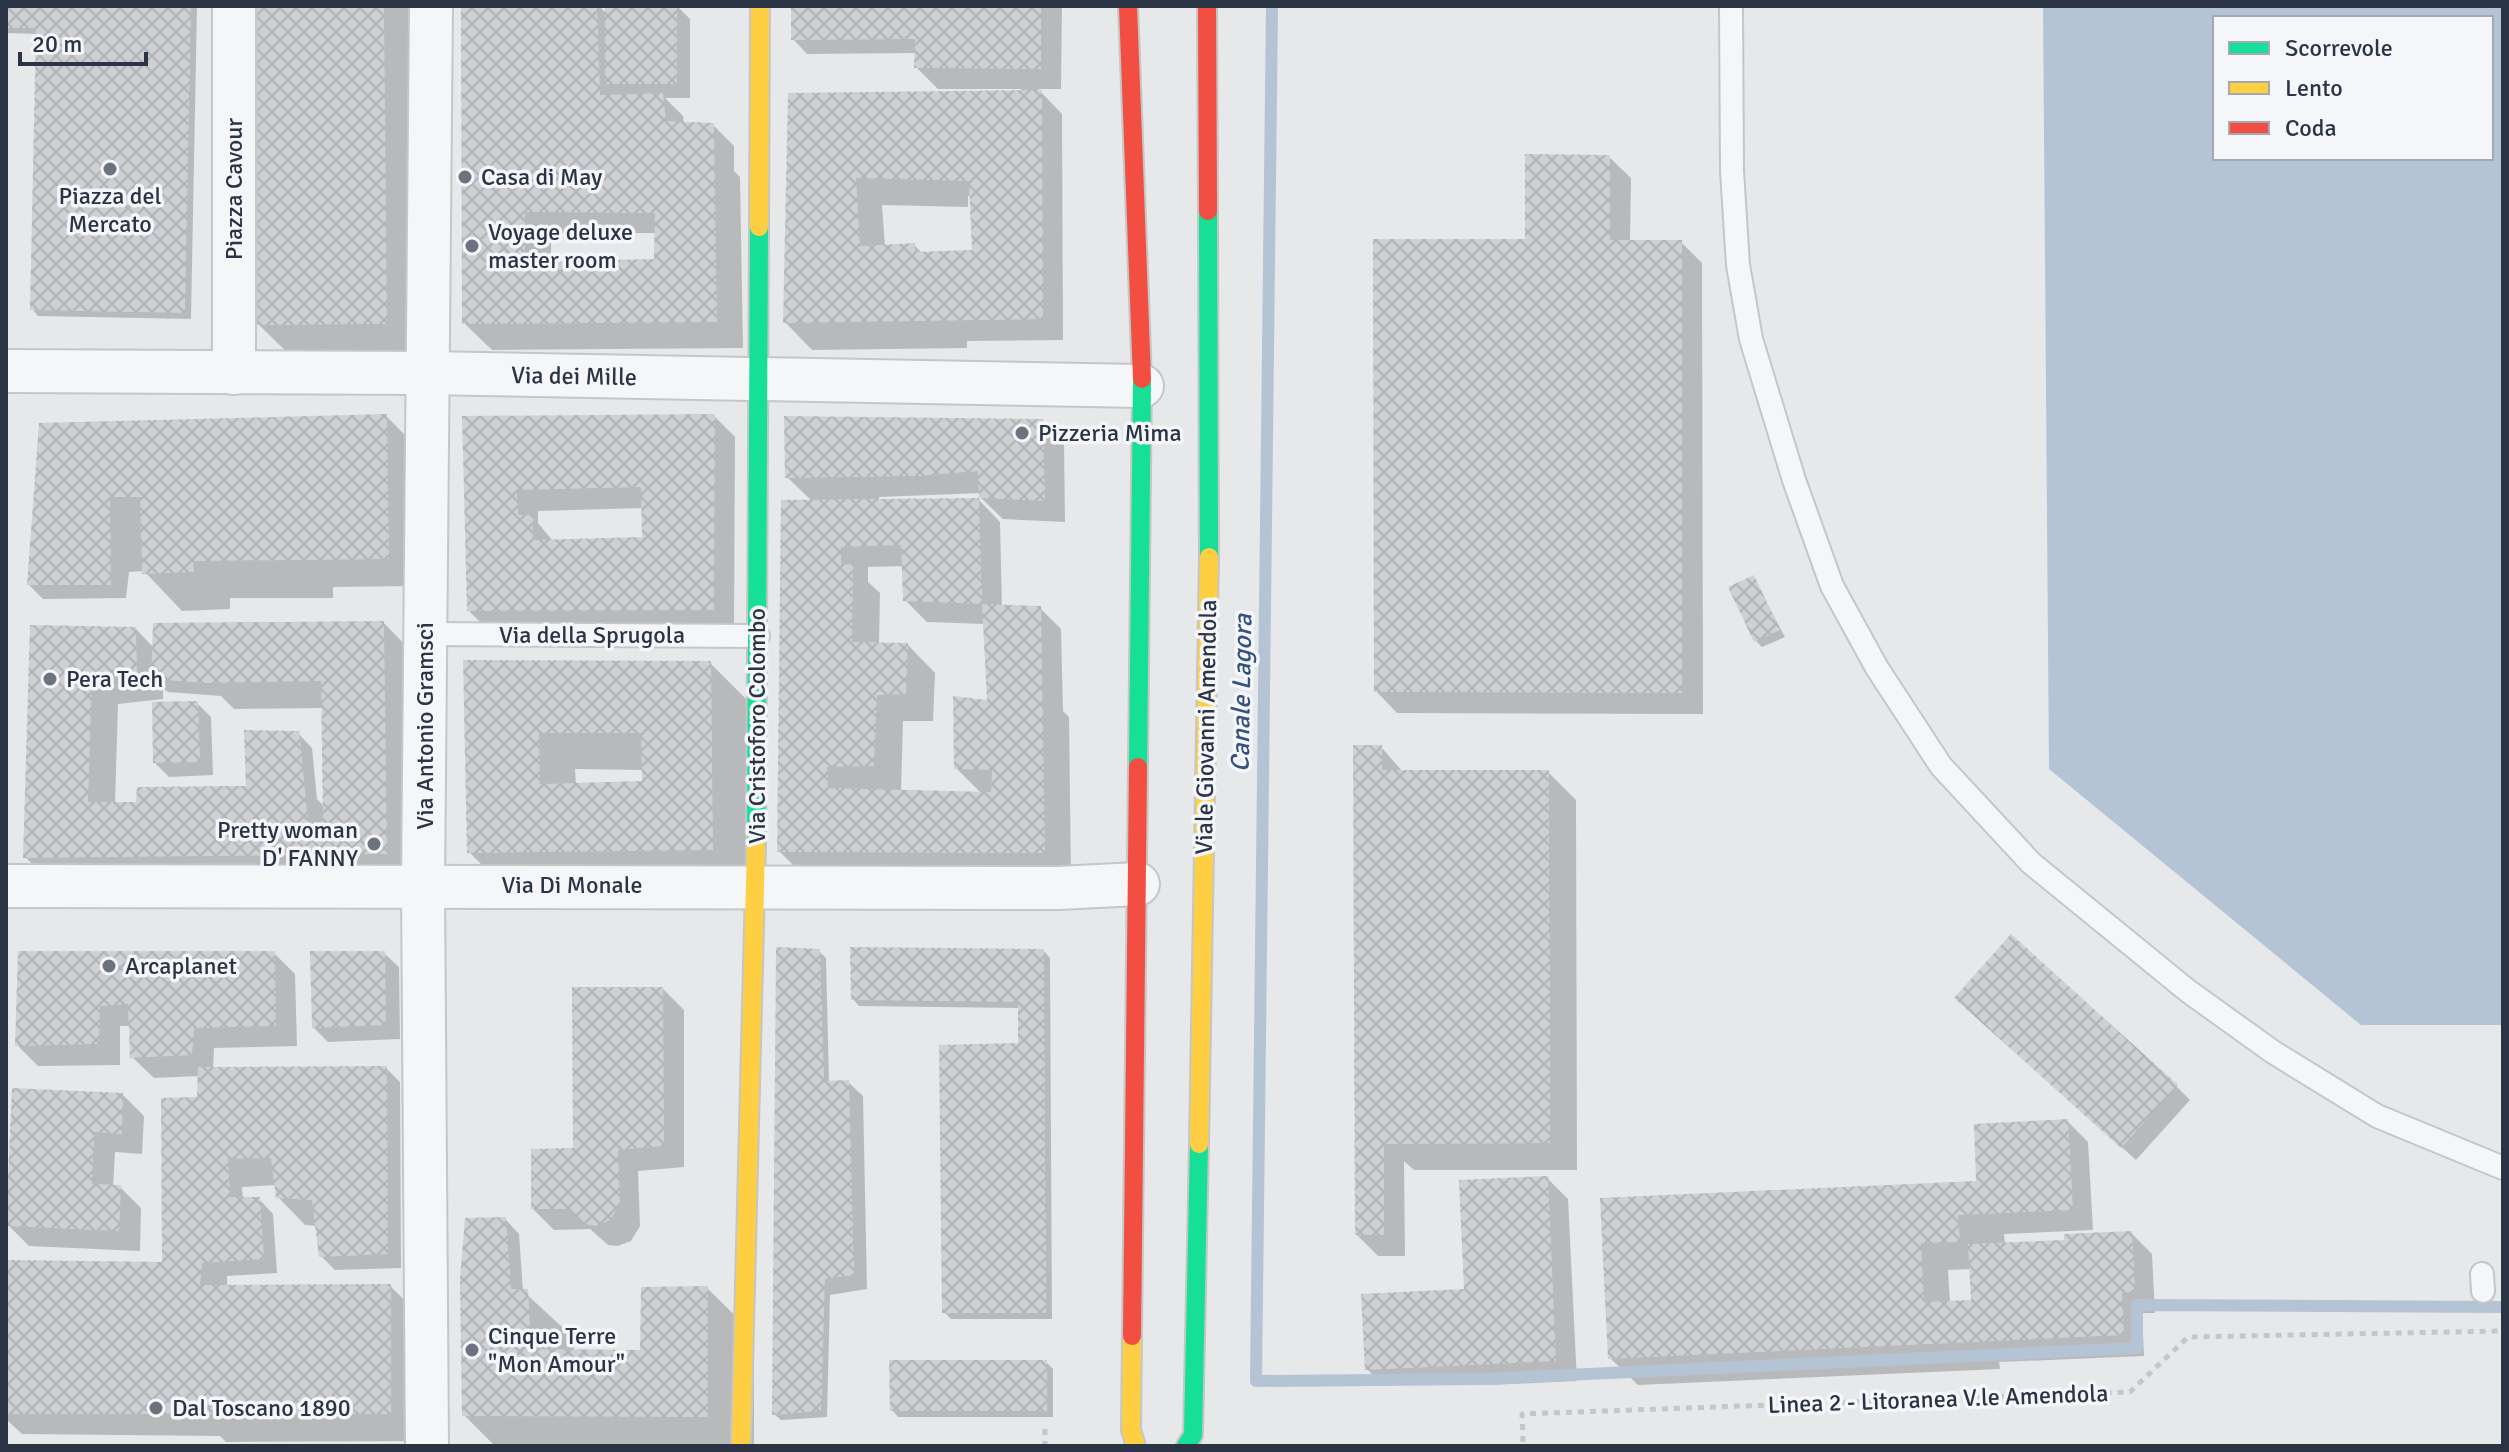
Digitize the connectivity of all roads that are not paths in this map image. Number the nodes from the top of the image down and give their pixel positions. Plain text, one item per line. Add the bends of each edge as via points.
1 (234, 6) edge
2 (431, 6) edge
3 (760, 6) edge
4 (1128, 6) edge
5 (1207, 6) edge
6 (1731, 6) edge
7 (6, 371) edge
8 (234, 373) junction
9 (426, 373) junction
10 (760, 379) junction
11 (1142, 386) junction
12 (425, 634) junction
13 (758, 636) junction
14 (1138, 884) junction
15 (423, 885) junction
16 (756, 885) junction
17 (6, 886) edge
18 (2503, 1168) edge
19 (427, 1446) edge
20 (741, 1446) edge
21 (1136, 1446) edge
22 (1186, 1446) edge

1 - 8 street, Piazza Cavour
2 - 9 street, Via Antonio Gramsci
3 - 10 main road, Via Cristoforo Colombo
4 - 11 main road
5 - 22 main road, Viale Giovanni Amendola via 1209,614 1193,1435
6 - 18 lane via 1732,171 1738,265 1751,339 1832,586 1933,754 2031,863 2188,991 2377,1116
7 - 8 street, Via dei Mille
8 - 9 street, Via dei Mille
9 - 10 street, Via dei Mille
9 - 12 street, Via Antonio Gramsci
10 - 11 street, Via dei Mille
10 - 13 main road, Via Cristoforo Colombo
11 - 14 main road
12 - 13 lane, Via della Sprugola
12 - 15 street, Via Antonio Gramsci
13 - 16 main road, Via Cristoforo Colombo
14 - 16 street, Via Di Monale
14 - 21 main road via 1131,1430
15 - 16 street, Via Di Monale
15 - 17 street, Via Di Monale
15 - 19 street, Via Antonio Gramsci
16 - 20 main road, Via Cristoforo Colombo

